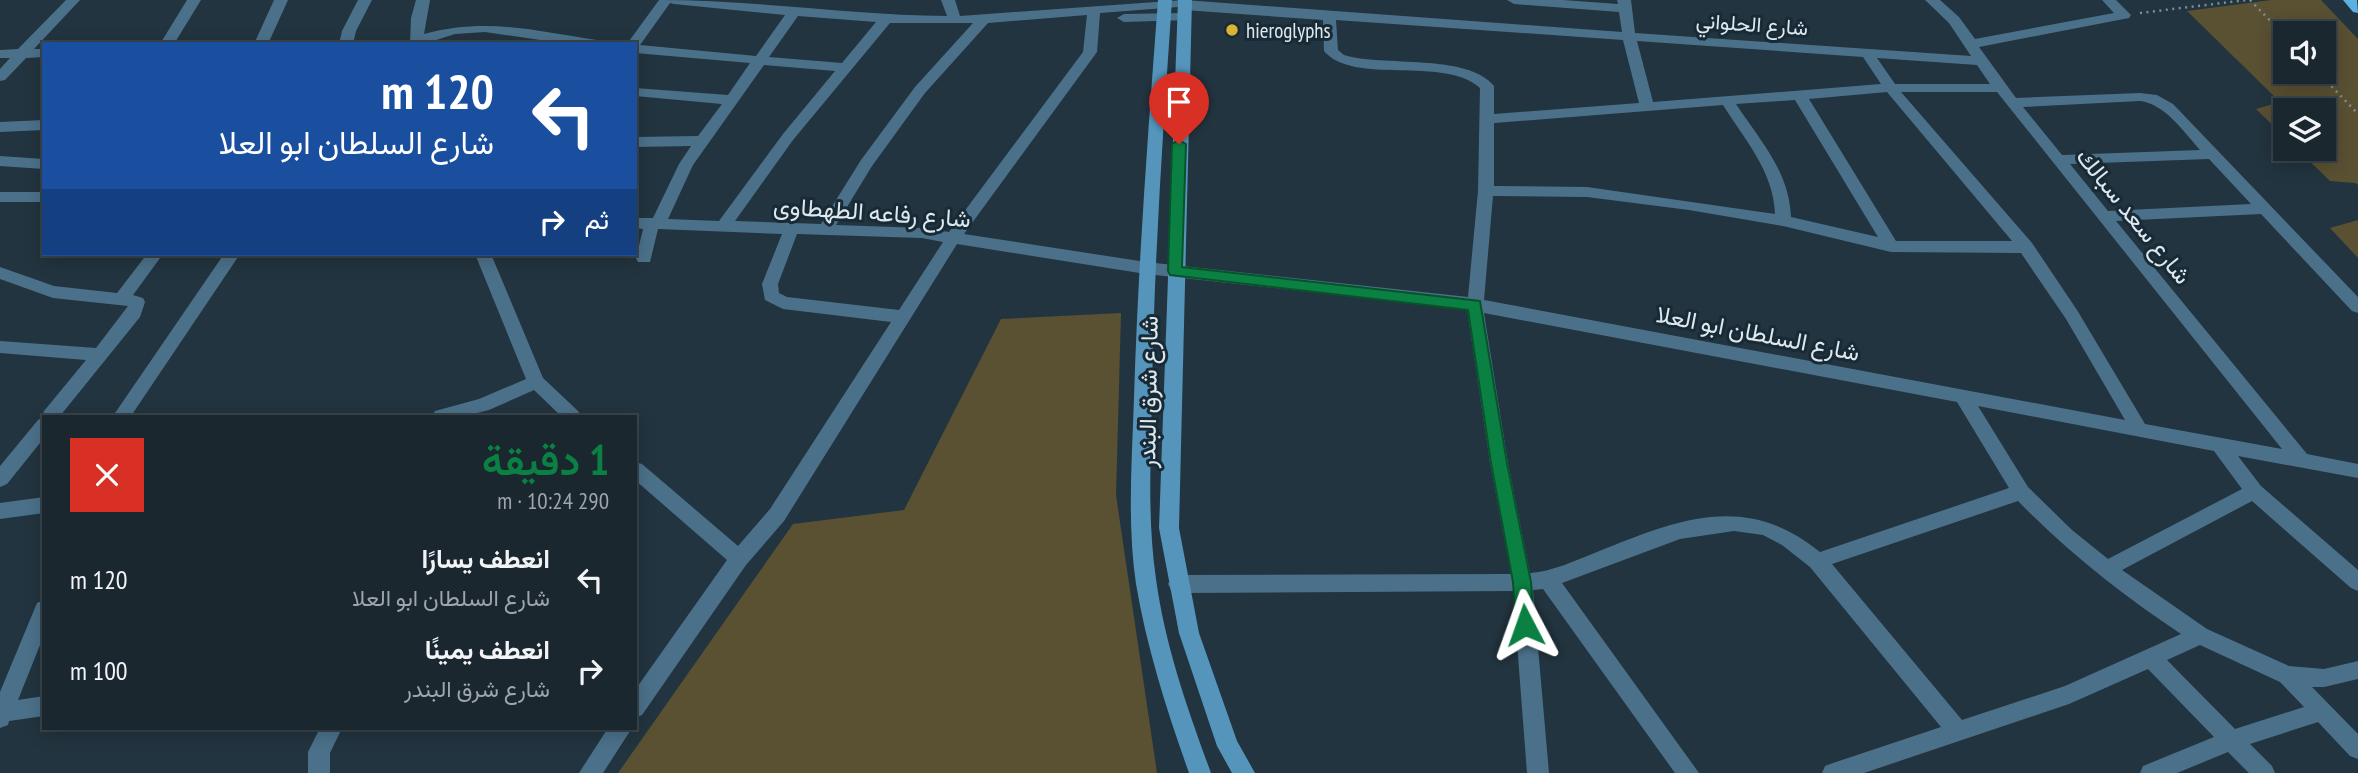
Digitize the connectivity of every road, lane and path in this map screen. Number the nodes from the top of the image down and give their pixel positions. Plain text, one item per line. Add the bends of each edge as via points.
1 (73, 0) edge
2 (194, 0) edge
3 (281, 0) edge
4 (365, 0) edge
5 (423, 0) edge
6 (666, 0) edge
7 (674, 0) edge
8 (948, 0) edge
9 (1021, 0) edge
10 (1514, 0) edge
11 (1932, 0) edge
12 (2109, 0) edge
13 (2249, 0) edge
14 (2350, 0) edge
15 (1624, 5) edge
16 (1184, 6) edge
17 (1164, 7) edge
18 (2358, 9) edge
19 (794, 12) junction
20 (1094, 14) junction
21 (2124, 15) junction
22 (1329, 16) junction
23 (1033, 17) junction
24 (886, 19) junction
25 (984, 19) junction
26 (955, 20) junction
27 (2273, 24) edge
28 (1629, 37) junction
29 (168, 42) edge
30 (262, 42) edge
31 (346, 42) edge
32 (417, 42) edge
33 (581, 42) edge
34 (637, 43) edge
35 (1971, 44) junction
36 (637, 46) edge
37 (42, 53) edge
38 (0, 54) edge
39 (19, 54) junction
40 (1868, 54) junction
41 (758, 60) junction
42 (1981, 61) junction
43 (847, 68) junction
44 (0, 77) edge
45 (2329, 84) edge
46 (1888, 88) junction
47 (2002, 88) junction
48 (637, 92) edge
49 (1800, 96) junction
50 (1726, 99) junction
51 (731, 100) junction
52 (2012, 103) junction
53 (1647, 105) junction
54 (2358, 114) edge
55 (1487, 119) junction
56 (42, 125) edge
57 (0, 127) edge
58 (703, 141) junction
59 (637, 142) edge
60 (2211, 154) junction
61 (2059, 160) junction
62 (0, 161) edge
63 (42, 164) edge
64 (1486, 191) junction
65 (0, 197) edge
66 (42, 197) edge
67 (2263, 209) junction
68 (2105, 216) junction
69 (1783, 221) junction
70 (648, 223) edge
71 (724, 225) junction
72 (792, 227) junction
73 (826, 228) junction
74 (953, 238) junction
75 (1891, 246) junction
76 (2026, 247) junction
77 (153, 256) edge
78 (231, 256) edge
79 (490, 256) edge
80 (644, 258) dead end
81 (1146, 268) junction
82 (1175, 271) junction
83 (0, 273) edge
84 (121, 299) junction
85 (1475, 305) junction
86 (2358, 307) edge
87 (905, 317) junction
88 (0, 346) edge
89 (100, 355) junction
90 (536, 382) junction
91 (1962, 396) junction
92 (51, 415) edge
93 (123, 415) edge
94 (445, 415) edge
95 (571, 415) edge
96 (42, 427) edge
97 (2139, 429) junction
98 (2220, 445) junction
99 (2302, 461) junction
100 (2358, 471) edge
101 (637, 472) edge
102 (0, 479) edge
103 (2254, 491) junction
104 (2021, 492) junction
105 (42, 505) edge
106 (0, 511) edge
107 (740, 559) junction
108 (1817, 561) junction
109 (2105, 570) junction
110 (1548, 580) junction
111 (1522, 582) junction
112 (2358, 582) edge
113 (1178, 584) junction
114 (42, 614) edge
115 (2200, 635) junction
116 (2151, 657) junction
117 (2358, 670) edge
118 (2287, 676) junction
119 (637, 705) edge
120 (42, 706) edge
121 (2320, 712) junction
122 (1, 715) edge
123 (330, 730) edge
124 (620, 730) edge
125 (1958, 731) junction
126 (2231, 740) junction
127 (2358, 749) edge
128 (320, 773) edge
129 (590, 773) edge
130 (1200, 773) edge
131 (1244, 773) edge
132 (1538, 773) edge
133 (1688, 773) edge
134 (1833, 773) edge
135 (2151, 773) edge
136 (2264, 773) edge

1 - 39 street
2 - 29 street
3 - 30 street
4 - 31 street
5 - 32 street
6 - 34 street
7 - 19 street, شارع الحلواني
8 - 26 street
9 - 23 street
10 - 15 street
11 - 35 street, شارع سعد سبالك via 1951,15
12 - 21 street
13 - 21 path
13 - 27 path
14 - 18 main road
15 - 28 street
16 - 17 street, شارع الحلواني
16 - 22 street, شارع الحلواني
16 - 82 main road, شارع شرق البندر
17 - 20 street, شارع الحلواني
17 - 81 main road, شارع شرق البندر
19 - 24 street, شارع الحلواني
19 - 41 street
20 - 23 street, شارع الحلواني
20 - 74 street via 1090,52
21 - 35 street
22 - 28 street, شارع الحلواني
22 - 55 street via 1331,51 1339,58 1464,73 1482,80 1488,88
23 - 25 street, شارع الحلواني
24 - 26 street, شارع الحلواني
24 - 43 street
25 - 26 street, شارع الحلواني
25 - 73 street via 920,90 866,163
28 - 40 street, شارع الحلواني
28 - 53 street
32 - 33 street via 472,28
35 - 42 street, شارع سعد سبالك
36 - 41 street
37 - 39 street
38 - 39 street
39 - 44 street
40 - 42 street, شارع الحلواني
40 - 46 street
41 - 43 street
41 - 51 street
42 - 47 street, شارع سعد سبالك
43 - 71 street via 788,137
45 - 54 path
46 - 47 street
46 - 49 street
46 - 76 street
47 - 52 street, شارع سعد سبالك
48 - 51 street
49 - 50 street
49 - 75 street
50 - 53 street
50 - 69 street via 1774,173 1782,195
51 - 58 street
52 - 60 street via 2151,99 2168,107
52 - 61 street, شارع سعد سبالك
53 - 55 street
55 - 64 street
56 - 57 street
58 - 59 street
58 - 70 street
60 - 61 street
60 - 67 street
61 - 68 street, شارع سعد سبالك
62 - 63 street
64 - 69 street via 1587,192
64 - 85 street
65 - 66 street
67 - 68 street
67 - 86 street
68 - 99 street, شارع سعد سبالك
69 - 75 street
70 - 71 street, شارع رفاعه الطهطاوى
70 - 80 street
71 - 72 street, شارع رفاعه الطهطاوى
72 - 73 street, شارع رفاعه الطهطاوى
72 - 87 street via 770,284 771,296 783,303
73 - 74 street, شارع رفاعه الطهطاوى
74 - 81 street, شارع رفاعه الطهطاوى
74 - 87 street
75 - 76 street
76 - 97 street via 2080,327
77 - 84 street
78 - 93 street
79 - 90 street
81 - 82 street, شارع السلطان ابو العلا
81 - 130 main road, شارع شرق البندر via 1140,529 1146,582 1173,699
82 - 85 street, شارع السلطان ابو العلا
82 - 113 main road, شارع شرق البندر via 1169,528
83 - 84 street via 53,292
84 - 89 street via 137,302 138,307
85 - 91 street, شارع السلطان ابو العلا
85 - 111 street
87 - 107 street via 777,515
88 - 89 street
89 - 92 street
90 - 94 street via 483,405
90 - 95 street
91 - 97 street, شارع السلطان ابو العلا
91 - 104 street
96 - 102 street
97 - 98 street, شارع السلطان ابو العلا
98 - 99 street, شارع السلطان ابو العلا
98 - 103 street
99 - 100 street, شارع السلطان ابو العلا
101 - 107 street
103 - 109 street
103 - 112 street
104 - 108 street
104 - 109 street
105 - 106 street
107 - 119 street
108 - 110 street via 1759,526 1702,524
108 - 125 street
109 - 115 street
110 - 111 street
110 - 133 street
111 - 113 street
111 - 132 street
113 - 131 main road, شارع شرق البندر via 1207,688 1228,746
114 - 122 street
115 - 116 street
115 - 118 street
116 - 125 street via 2069,694
116 - 126 street
117 - 118 street via 2324,678
118 - 121 street
120 - 122 street
121 - 126 street
121 - 127 street
123 - 128 street via 319,752
124 - 129 street
125 - 134 street
126 - 135 street
126 - 136 street

